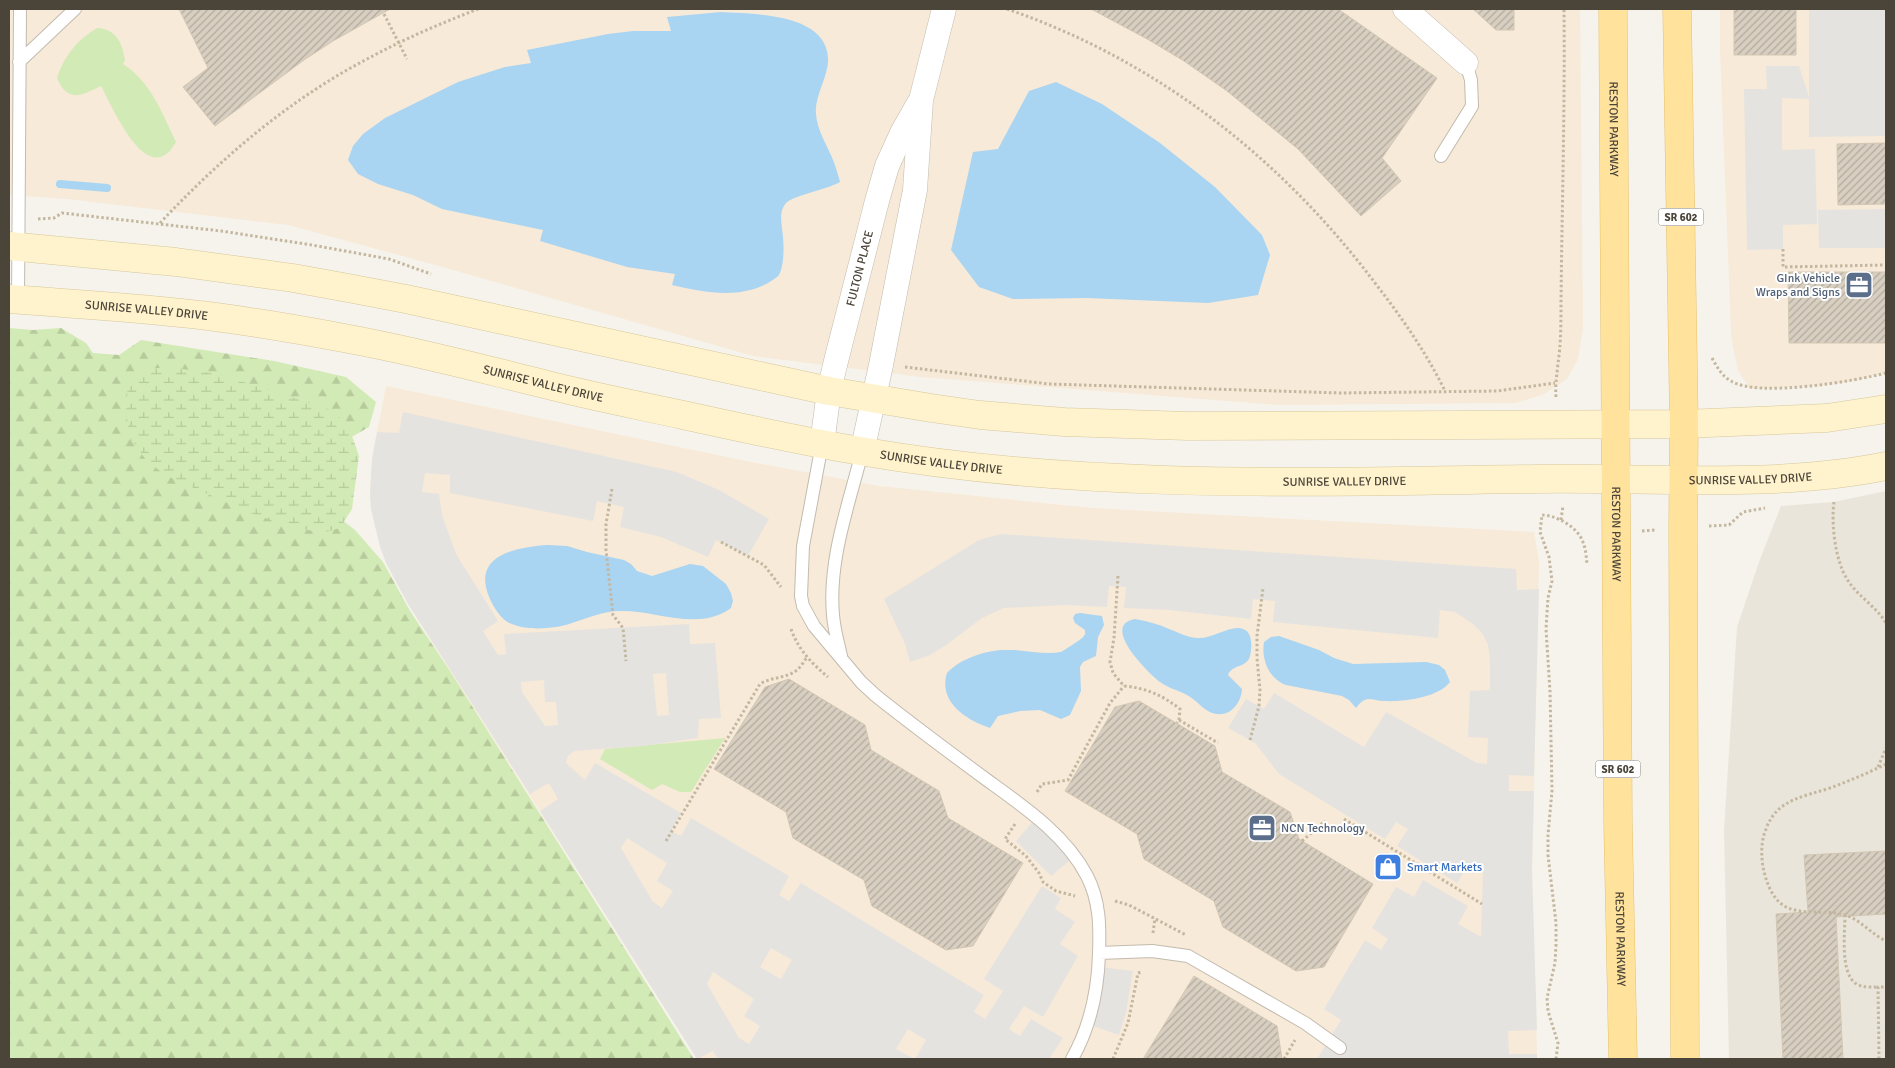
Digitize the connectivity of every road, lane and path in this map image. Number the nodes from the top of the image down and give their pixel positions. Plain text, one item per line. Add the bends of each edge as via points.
1 (20, 9) edge
2 (74, 9) edge
3 (478, 9) edge
4 (944, 9) edge
5 (1007, 9) edge
6 (1405, 9) edge
7 (1564, 9) edge
8 (1613, 9) edge
9 (1677, 9) edge
10 (384, 14) dead end
11 (399, 43) junction
12 (407, 59) dead end
13 (19, 62) junction
14 (1466, 63) joint
15 (921, 100) junction
16 (1441, 156) dead end
17 (159, 224) dead end
18 (13, 247) edge
19 (1783, 249) dead end
20 (1886, 265) edge
21 (13, 299) edge
22 (1712, 358) dead end
23 (917, 368) dead end
24 (1886, 373) edge
25 (829, 390) junction
26 (1445, 392) junction
27 (874, 398) junction
28 (1886, 409) edge
29 (1614, 424) junction
30 (1684, 424) junction
31 (822, 444) junction
32 (862, 452) junction
33 (1886, 466) edge
34 (1616, 479) junction
35 (1683, 480) junction
36 (612, 489) dead end
37 (1834, 502) dead end
38 (1561, 520) dead end
39 (721, 542) dead end
40 (1118, 576) dead end
41 (1263, 588) dead end
42 (783, 594) dead end
43 (1886, 623) edge
44 (790, 625) dead end
45 (842, 659) junction
46 (626, 661) dead end
47 (1124, 686) junction
48 (1250, 740) dead end
49 (1218, 743) dead end
50 (1886, 748) edge
51 (1886, 764) edge
52 (1878, 768) junction
53 (1068, 780) dead end
54 (1344, 819) dead end
55 (1325, 821) dead end
56 (1015, 824) dead end
57 (666, 841) dead end
58 (1302, 841) dead end
59 (1056, 892) dead end
60 (1120, 902) dead end
61 (1482, 904) dead end
62 (1845, 915) junction
63 (1886, 941) edge
64 (1152, 951) junction
65 (1100, 953) junction
66 (1878, 987) junction
67 (1886, 988) edge
68 (1296, 1038) dead end
69 (1340, 1048) dead end
70 (1072, 1059) edge
71 (1113, 1059) edge
72 (1284, 1059) edge
73 (1556, 1059) edge
74 (1623, 1059) edge
75 (1685, 1059) edge
76 (1879, 1059) edge

1 - 13 lane
2 - 13 lane
3 - 11 path
4 - 15 street, FULTON PLACE
5 - 26 path via 1058,29 1154,78 1230,131 1268,163 1356,258 1417,339
6 - 14 street
7 - 26 path via 1561,306 1555,383 1497,391
8 - 29 main road, RESTON PARKWAY / SR 602
9 - 30 main road, SR 602
10 - 11 path
11 - 12 path
11 - 17 path via 338,76 265,126 192,190
13 - 18 lane
14 - 16 lane via 1471,80 1472,106
15 - 25 street, FULTON PLACE via 887,166
15 - 27 street, FULTON PLACE via 915,190
18 - 21 lane
18 - 25 main road via 176,262 293,278 406,299
19 - 20 path via 1784,268
21 - 31 main road, SUNRISE VALLEY DRIVE via 207,316 351,339
22 - 24 path via 1732,382 1754,389 1816,386
23 - 26 path via 1049,384 1341,394
25 - 27 main road
25 - 31 street, FULTON PLACE
27 - 29 main road via 980,415 1113,424
27 - 32 street, FULTON PLACE
28 - 30 main road via 1808,420
29 - 30 main road
29 - 34 main road, RESTON PARKWAY / SR 602
30 - 35 main road, SR 602
31 - 32 main road, SUNRISE VALLEY DRIVE
31 - 45 lane via 803,546 801,596 814,626
32 - 34 main road, SUNRISE VALLEY DRIVE via 1001,470 1151,480
32 - 45 lane via 833,582 833,614
33 - 35 main road, SUNRISE VALLEY DRIVE via 1842,474
34 - 35 main road, SUNRISE VALLEY DRIVE
34 - 74 main road, RESTON PARKWAY / SR 602
35 - 75 main road, SR 602
36 - 46 path via 606,524 606,550 613,615 623,628
37 - 43 path via 1832,514 1836,542 1846,579
38 - 73 path via 1542,515 1540,532 1549,557 1552,581 1546,611 1552,792 1548,855 1556,945 1547,998 1558,1043
39 - 42 path via 764,565 778,580
40 - 47 path via 1110,662 1113,673
41 - 48 path via 1257,636 1259,706
44 - 57 path via 807,657 793,673 760,684
45 - 65 lane via 875,695 1027,810 1062,842 1080,864 1092,888 1099,912
47 - 49 path via 1160,695 1180,709 1178,722
47 - 53 path via 1110,704
50 - 52 path
51 - 52 path
52 - 62 path via 1780,807 1773,813 1762,843 1767,882 1784,906 1800,911
54 - 61 path
55 - 58 path
56 - 59 path via 1006,839 1026,856 1043,882
60 - 64 path via 1155,918
62 - 63 path
62 - 66 path via 1847,970 1855,982
64 - 65 lane
64 - 69 lane via 1194,960 1304,1023
64 - 71 path via 1149,966 1138,973 1128,1023
65 - 70 lane via 1093,1005
66 - 67 path
66 - 76 path
68 - 72 path

